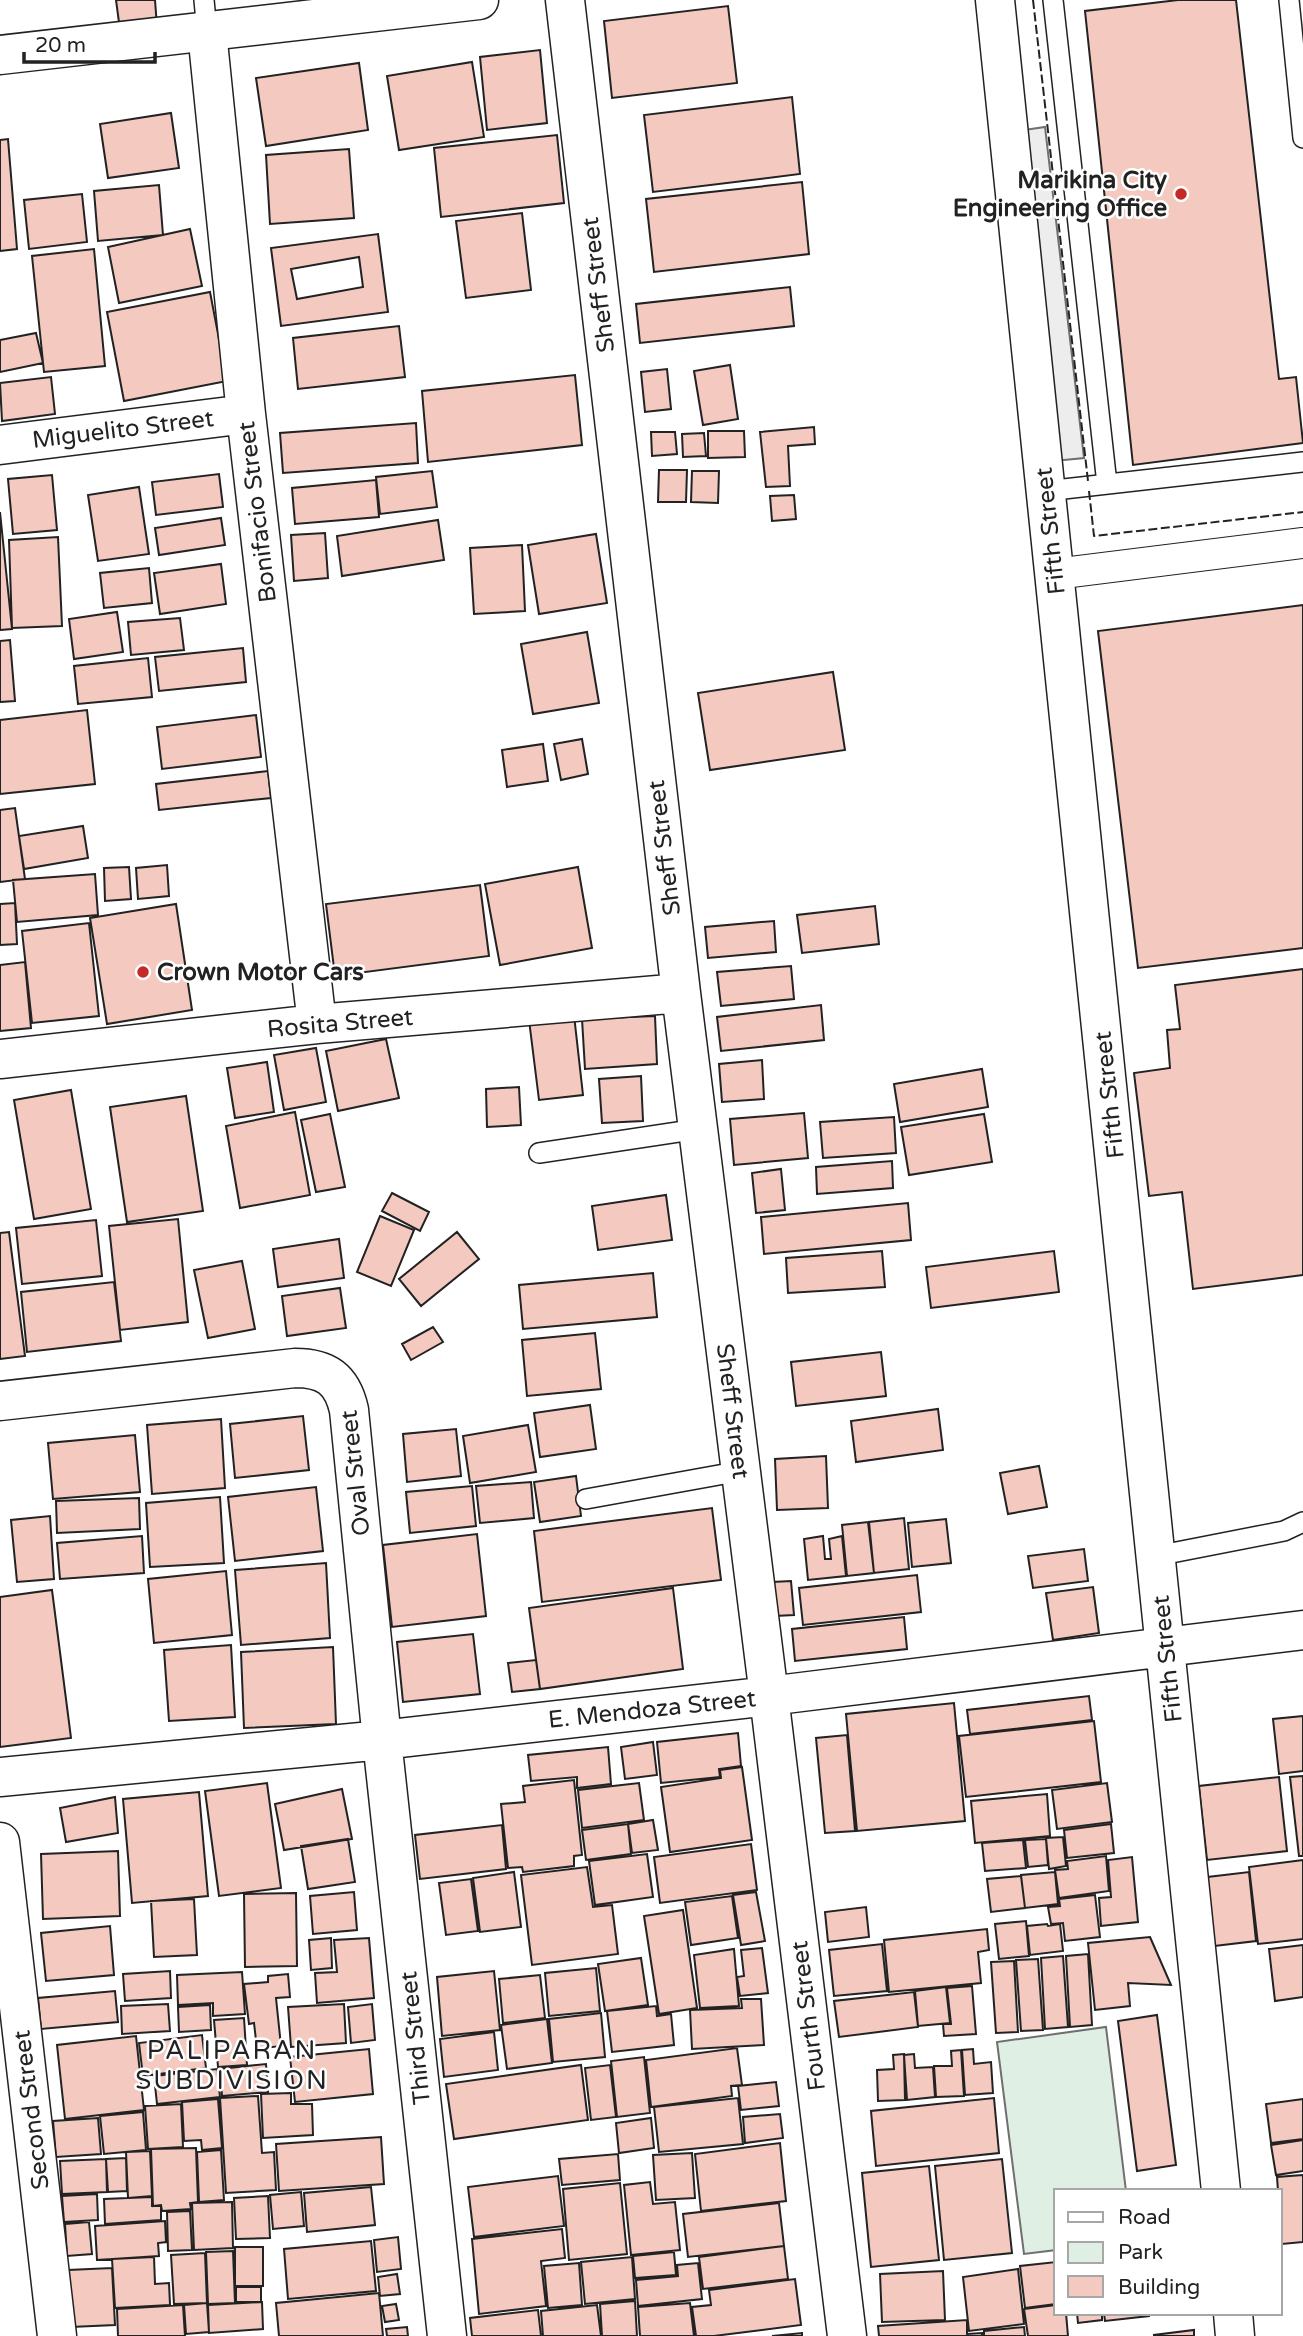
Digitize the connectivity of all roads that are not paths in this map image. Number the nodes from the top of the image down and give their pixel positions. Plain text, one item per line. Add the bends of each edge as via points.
1 (479, 0) edge
2 (565, 0) edge
3 (995, 0) edge
4 (1053, 0) edge
5 (1289, 0) edge
6 (205, 16) edge
7 (0, 55) edge
8 (1303, 138) edge
9 (246, 414) junction
10 (0, 445) edge
11 (1303, 462) edge
12 (1107, 484) junction
13 (1046, 491) junction
14 (1303, 543) edge
15 (1055, 574) junction
16 (681, 993) junction
17 (317, 1024) junction
18 (0, 1059) edge
19 (698, 1129) junction
20 (539, 1153) dead end
21 (0, 1401) edge
22 (741, 1471) junction
23 (586, 1499) dead end
24 (1303, 1522) edge
25 (1156, 1556) junction
26 (1303, 1630) edge
27 (1166, 1646) junction
28 (769, 1696) junction
29 (382, 1740) junction
30 (0, 1777) edge
31 (0, 1842) edge
32 (1221, 2189) edge
33 (1233, 2315) edge
34 (57, 2336) edge
35 (447, 2336) edge
36 (846, 2336) edge
37 (1235, 2336) edge

1 - 6 street
2 - 16 street, Sheff Street
3 - 13 street, Fifth Street
4 - 12 lane
5 - 8 lane
6 - 7 street
6 - 9 street, Bonifacio Street
9 - 10 street, Miguelito Street
9 - 17 street, Bonifacio Street
11 - 12 lane
12 - 13 lane
13 - 15 street, Fifth Street
14 - 15 street
15 - 25 street, Fifth Street
16 - 17 street, Rosita Street
16 - 19 street, Sheff Street
17 - 18 street, Rosita Street
19 - 20 lane
19 - 22 street, Sheff Street
21 - 29 street, Oval Street via 295,1368 328,1375 342,1389 349,1410
22 - 23 lane
22 - 28 street, Sheff Street
24 - 25 lane via 1284,1531
25 - 27 street, Fifth Street
26 - 27 street, E. Mendoza Street
27 - 28 street, E. Mendoza Street
27 - 32 street, Fifth Street
28 - 29 street, E. Mendoza Street
28 - 36 street, Fourth Street
29 - 30 street, E. Mendoza Street
29 - 35 street, Third Street
31 - 34 street, Second Street
33 - 37 street

